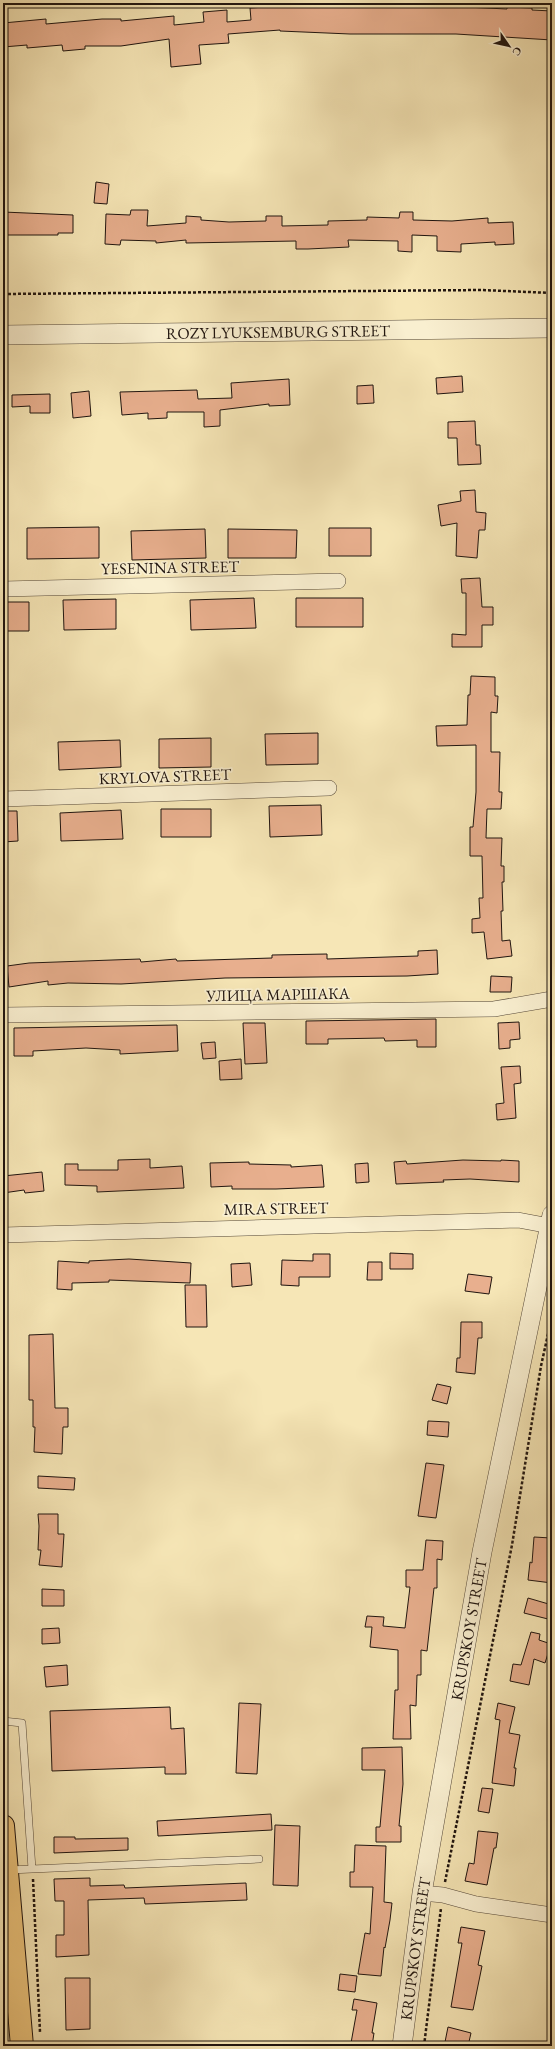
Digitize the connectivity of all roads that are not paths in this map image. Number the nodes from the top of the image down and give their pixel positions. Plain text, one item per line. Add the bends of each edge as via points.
1 (552, 328) edge
2 (3, 335) edge
3 (338, 581) dead end
4 (3, 589) edge
5 (329, 788) dead end
6 (3, 800) edge
7 (552, 999) edge
8 (3, 1015) edge
9 (551, 1221) edge
10 (3, 1235) edge
11 (3, 1721) edge
12 (3, 1826) edge
13 (259, 1859) dead end
14 (32, 1869) junction
15 (7, 1871) junction
16 (422, 1893) junction
17 (6, 1894) edge
18 (552, 1915) edge
19 (31, 2042) edge
20 (402, 2046) edge

1 - 2 street, ROZY LYUKSEMBURG STREET
3 - 4 street, YESENINA STREET
5 - 6 street, KRYLOVA STREET
7 - 8 street, УЛИЦА МАРШАКА via 494,1009
9 - 10 street, MIRA STREET
9 - 16 street, KRUPSKOY STREET via 482,1552
11 - 14 lane via 22,1723
12 - 15 main road
13 - 14 lane
14 - 15 lane
15 - 17 main road
16 - 18 street
16 - 20 street, KRUPSKOY STREET
17 - 19 main road

